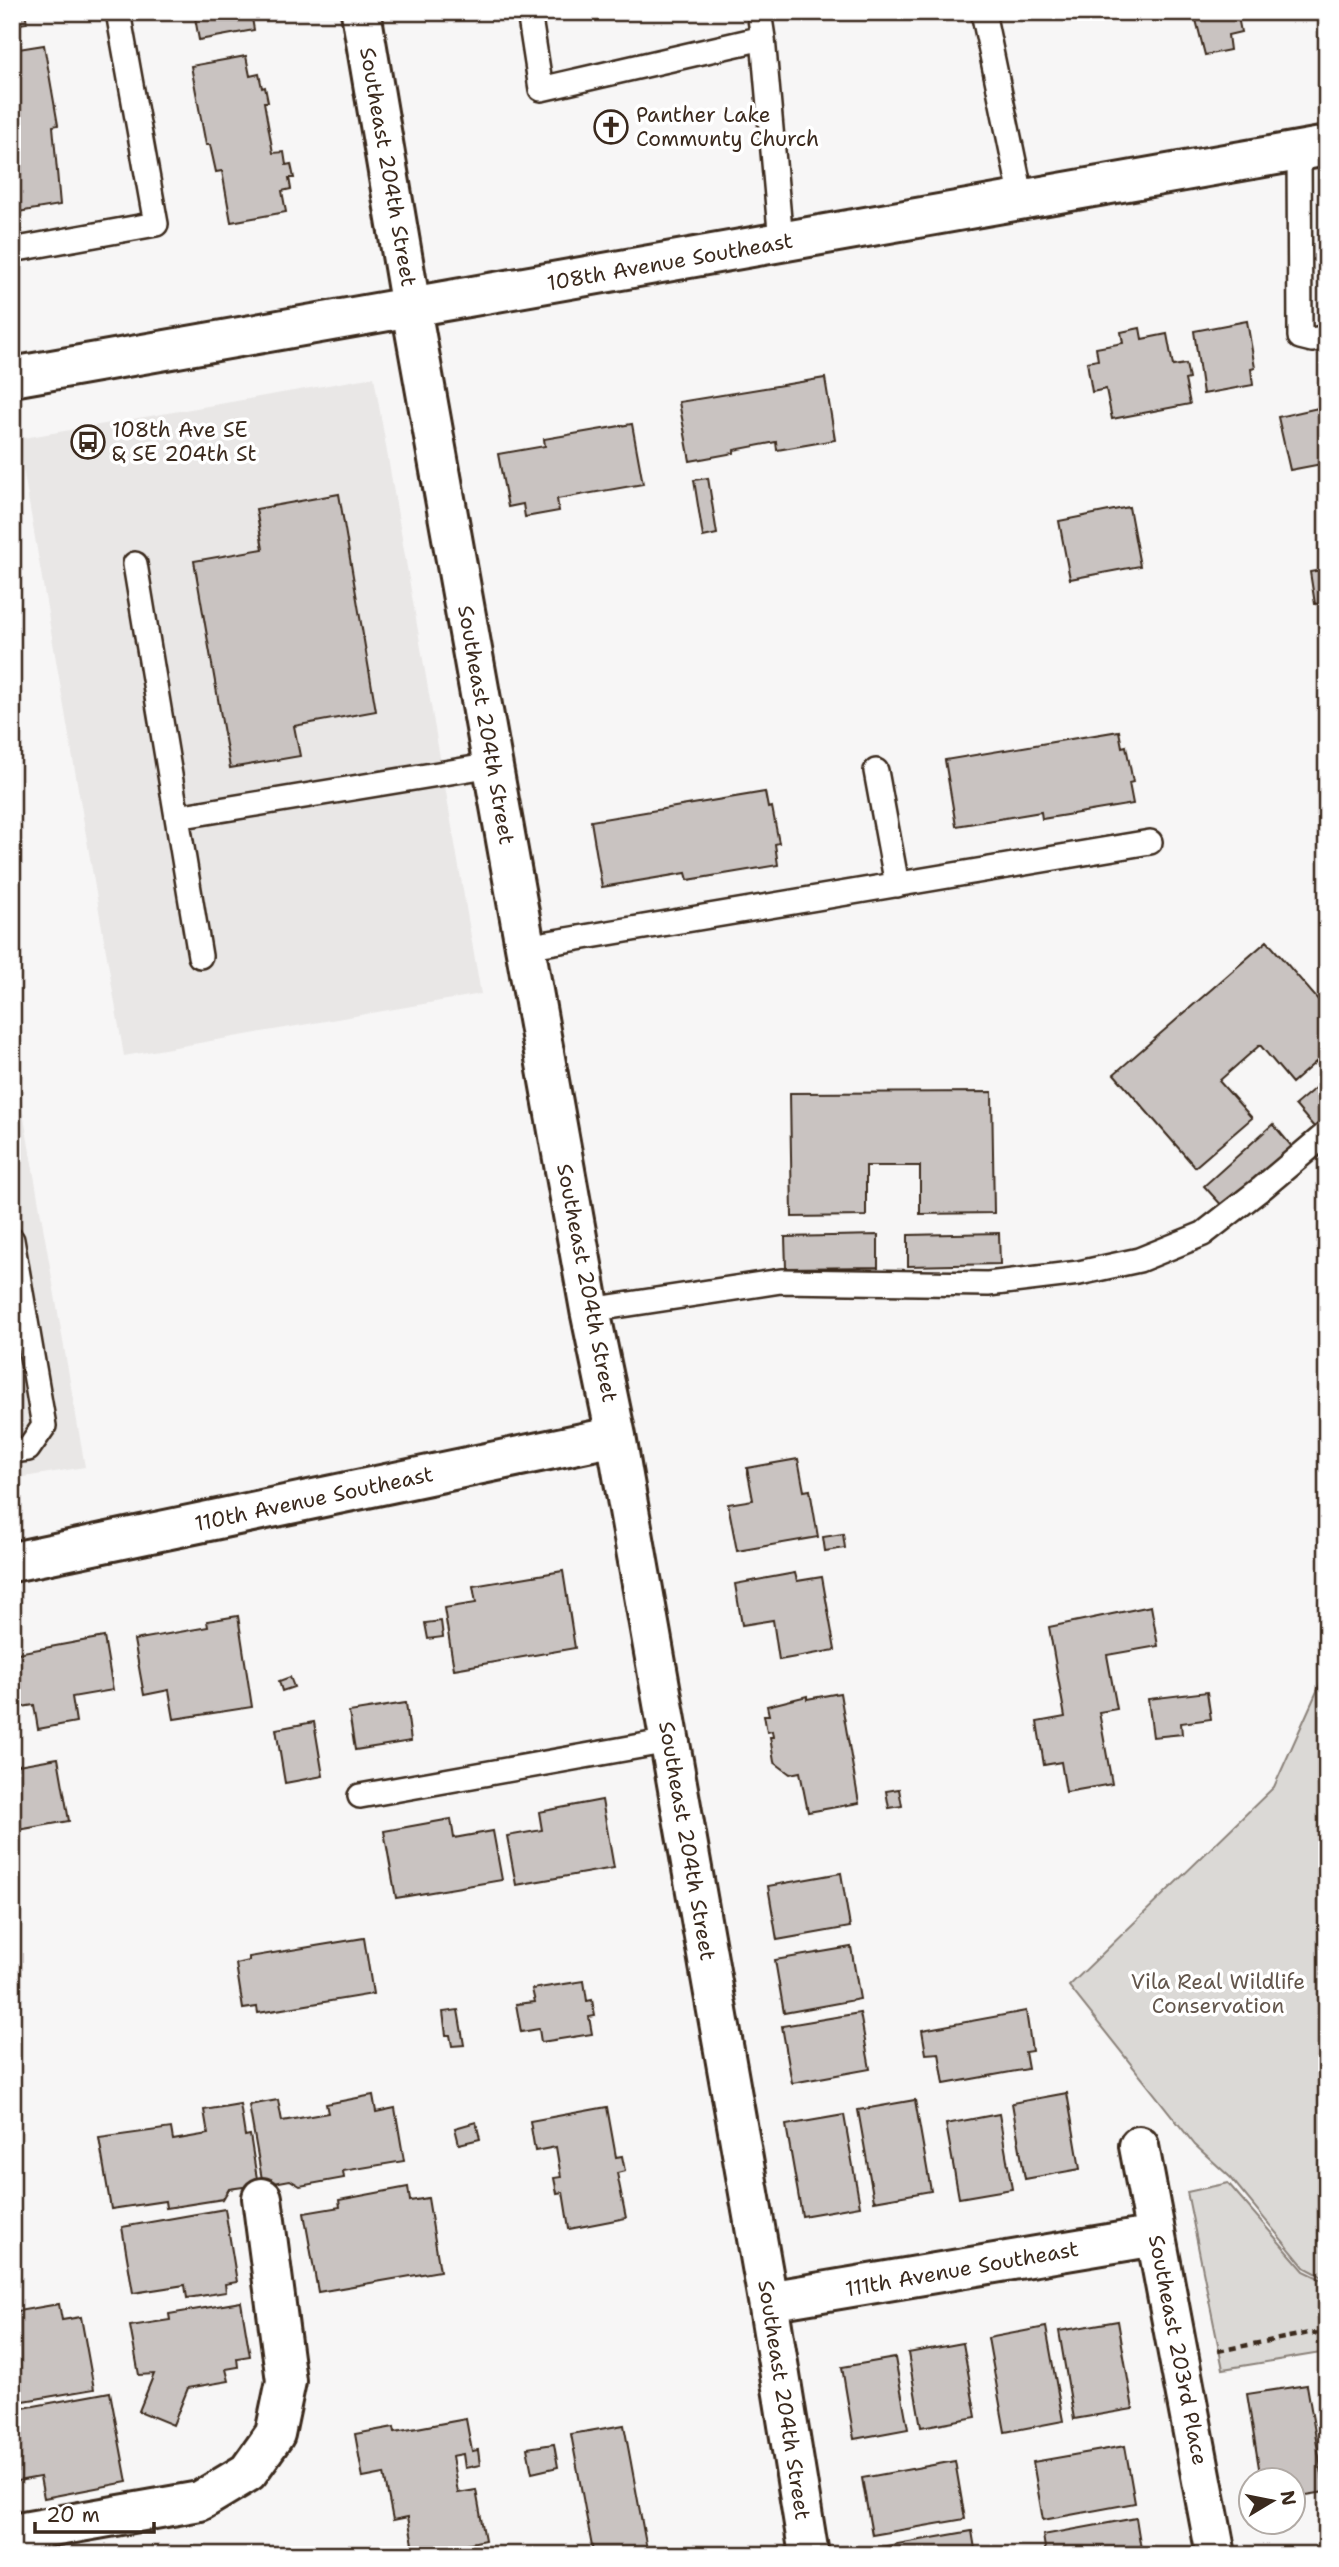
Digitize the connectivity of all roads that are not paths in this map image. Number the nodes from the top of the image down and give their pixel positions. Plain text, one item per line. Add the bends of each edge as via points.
1 (118, 12) edge
2 (361, 12) edge
3 (528, 12) edge
4 (759, 12) edge
5 (983, 12) edge
6 (763, 38) junction
7 (1313, 149) edge
8 (1022, 200) junction
9 (781, 242) junction
10 (12, 250) edge
11 (411, 307) junction
12 (1327, 337) edge
13 (12, 377) edge
14 (135, 564) dead end
15 (493, 765) junction
16 (876, 771) dead end
17 (177, 817) junction
18 (1150, 842) dead end
19 (897, 885) junction
20 (525, 947) junction
21 (200, 956) dead end
22 (1327, 1133) edge
23 (12, 1240) edge
24 (590, 1311) junction
25 (616, 1436) junction
26 (12, 1451) edge
27 (12, 1562) edge
28 (669, 1741) junction
29 (360, 1796) dead end
30 (1139, 2146) dead end
31 (262, 2198) dead end
32 (1156, 2236) junction
33 (768, 2301) junction
34 (12, 2534) edge
35 (809, 2555) edge
36 (1216, 2555) edge

1 - 10 lane via 156,224
2 - 11 street, Southeast 204th Street
3 - 6 lane via 541,89
4 - 6 lane
5 - 8 lane
6 - 9 lane
7 - 8 street, 108th Avenue Southeast
7 - 12 lane via 1300,337
8 - 9 street, 108th Avenue Southeast
9 - 11 street, 108th Avenue Southeast
11 - 13 street, 108th Avenue Southeast
11 - 15 street, Southeast 204th Street
14 - 17 lane
15 - 17 lane
15 - 20 street, Southeast 204th Street
16 - 19 lane
17 - 21 lane
18 - 19 lane
19 - 20 lane
20 - 24 street, Southeast 204th Street
22 - 24 lane via 1203,1234 1139,1260 988,1284 781,1281
23 - 26 lane via 44,1426 28,1448
24 - 25 street, Southeast 204th Street
25 - 27 street, 110th Avenue Southeast
25 - 28 street, Southeast 204th Street
28 - 29 lane
28 - 33 street, Southeast 204th Street
30 - 32 street, Southeast 203rd Place
31 - 34 street via 286,2381 275,2434 248,2472 200,2501
32 - 33 street, 111th Avenue Southeast
32 - 36 street, Southeast 203rd Place
33 - 35 street, Southeast 204th Street

